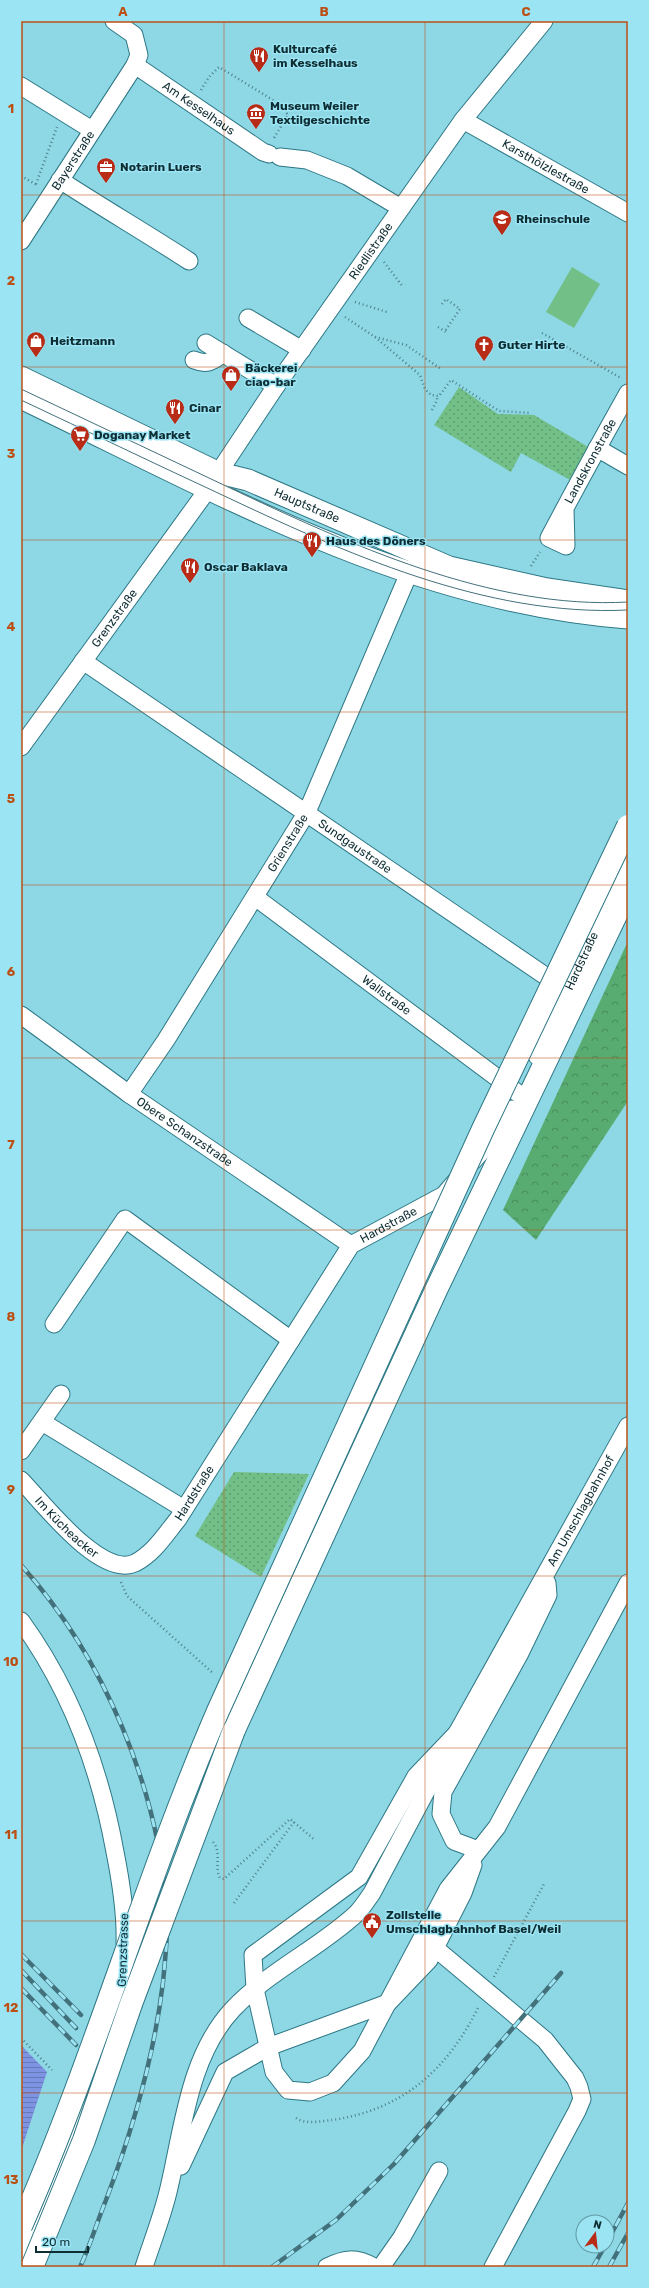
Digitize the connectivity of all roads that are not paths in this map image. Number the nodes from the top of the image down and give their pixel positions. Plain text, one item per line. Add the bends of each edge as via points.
1 (114, 21) edge
2 (544, 21) edge
3 (135, 65) junction
4 (21, 86) edge
5 (463, 120) junction
6 (92, 130) junction
7 (60, 180) junction
8 (401, 208) junction
9 (628, 213) edge
10 (21, 241) edge
11 (189, 261) dead end
12 (248, 318) dead end
13 (206, 343) dead end
14 (302, 350) junction
15 (223, 353) junction
16 (194, 360) dead end
17 (21, 377) edge
18 (276, 386) junction
19 (628, 393) edge
20 (21, 398) edge
21 (597, 448) junction
22 (628, 466) edge
23 (213, 481) junction
24 (549, 538) road end
25 (409, 573) junction
26 (628, 601) edge
27 (628, 618) edge
28 (83, 661) junction
29 (24, 738) edge
30 (307, 812) junction
31 (628, 826) edge
32 (628, 862) edge
33 (628, 890) edge
34 (254, 897) junction
35 (567, 990) junction
36 (21, 1015) edge
37 (129, 1094) junction
38 (519, 1094) junction
39 (351, 1245) junction
40 (54, 1324) dead end
41 (291, 1340) junction
42 (61, 1394) dead end
43 (42, 1422) junction
44 (628, 1426) edge
45 (21, 1451) edge
46 (21, 1480) edge
47 (184, 1509) junction
48 (119, 1565) joint
49 (546, 1575) junction
50 (628, 1584) edge
51 (21, 1621) edge
52 (457, 1733) junction
53 (478, 1850) junction
54 (435, 1948) junction
55 (255, 1989) junction
56 (388, 2003) junction
57 (268, 2047) junction
58 (439, 2171) dead end
59 (168, 2193) junction
60 (21, 2226) edge
61 (21, 2258) edge
62 (32, 2267) edge
63 (144, 2267) edge
64 (327, 2267) edge
65 (374, 2267) edge
66 (382, 2267) edge
67 (492, 2267) edge

1 - 3 street via 134,35 139,55
2 - 5 street, Riedlistraße
3 - 6 street
3 - 8 street, Am Kesselhaus via 271,154 307,160 347,176
4 - 6 street, Bayerstraße
5 - 8 street, Riedlistraße
5 - 9 street, Karsthölzlestraße
6 - 7 street, Bayerstraße
7 - 10 street, Bayerstraße
7 - 11 street
8 - 14 street, Riedlistraße
12 - 14 street
13 - 15 street
14 - 18 street, Riedlistraße
15 - 16 street via 208,363
15 - 18 street
17 - 23 main road, Hauptstraße
18 - 23 street, Riedlistraße
19 - 21 street, Landskronstraße
20 - 23 main road, Hauptstraße
21 - 22 street
21 - 24 street, Landskronstraße
23 - 25 main road, Hauptstraße via 314,538
23 - 26 main road, Hauptstraße via 248,480 444,565 548,589
23 - 28 street, Grenzstraße
25 - 27 main road, Hauptstraße via 510,601
25 - 30 street, Grienstraße
28 - 29 street, Grenzstraße
28 - 30 street, Sundgaustraße
30 - 34 street, Grienstraße
30 - 35 street, Sundgaustraße
31 - 60 highway, bridge via 483,1129 189,1777 69,2109
32 - 35 street, Hardstraße
33 - 62 highway, bridge via 437,1288 234,1730 131,2004 84,2140
34 - 37 street, Grienstraße via 166,1040
34 - 38 street, Wallstraße
35 - 38 street, Hardstraße
36 - 37 street, Obere Schanzstraße
37 - 39 street, Obere Schanzstraße
38 - 39 street, Hardstraße via 506,1124 444,1195
39 - 41 street, Hardstraße
40 - 41 street via 125,1219
41 - 47 street, Hardstraße
42 - 43 street
43 - 45 street
43 - 47 street
44 - 49 street, Am Umschlagbahnhof
46 - 48 street, Im Kücheacker via 85,1548
47 - 48 street, Hardstraße via 154,1550 134,1563
49 - 52 street, Am Umschlagbahnhof
49 - 53 street via 548,1596 519,1655 443,1792 441,1814 454,1841
50 - 53 street via 497,1827
51 - 61 street, Grenzstrasse via 39,1646 69,1702 99,1778 120,1874 126,1927 122,1990 114,2024 61,2169
52 - 55 street via 372,1893 356,1914
52 - 55 street via 416,1776 359,1877 253,1955
53 - 54 street via 463,1893
53 - 56 street via 448,1889
54 - 56 street via 428,1960
54 - 67 street via 545,2040 575,2078 582,2099 578,2111
55 - 57 street
55 - 59 street via 233,2009 205,2053 187,2105
56 - 57 street
56 - 57 street via 362,2051 333,2083 310,2092 288,2090 274,2072
57 - 59 street via 225,2072
58 - 66 street
59 - 63 street
64 - 65 street via 342,2260 354,2259

